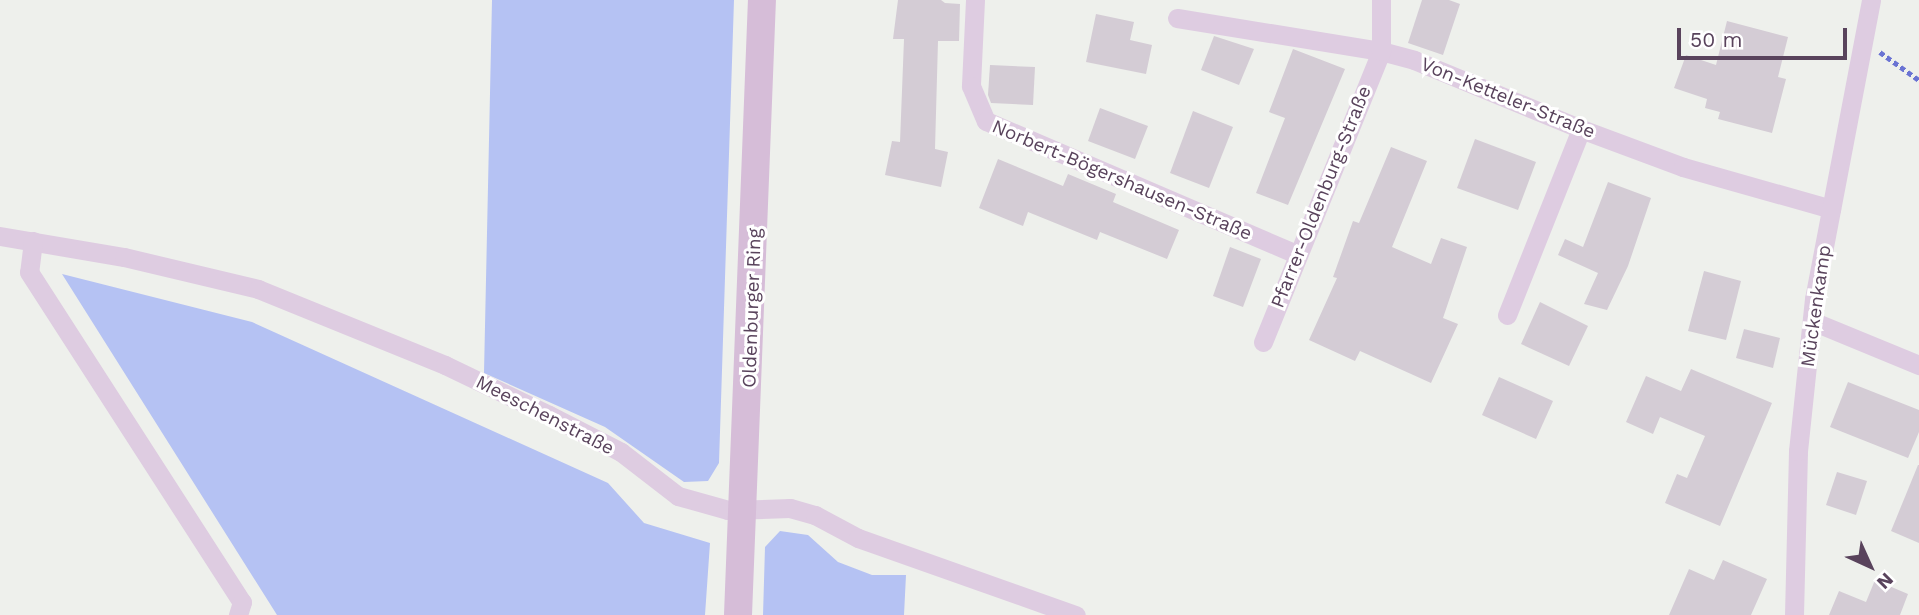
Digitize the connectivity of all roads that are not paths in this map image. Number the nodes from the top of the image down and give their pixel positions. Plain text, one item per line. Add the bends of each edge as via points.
1 (762, 0) edge
2 (975, 0) edge
3 (1381, 0) edge
4 (1871, 0) edge
5 (1177, 18) dead end
6 (1381, 51) junction
7 (1581, 129) junction
8 (1831, 209) junction
9 (0, 236) edge
10 (33, 241) junction
11 (1296, 254) junction
12 (1507, 314) dead end
13 (1812, 321) junction
14 (1263, 342) dead end
15 (1919, 365) edge
16 (745, 510) junction
17 (238, 615) edge
18 (738, 615) edge
19 (1076, 615) edge
20 (1794, 615) edge

1 - 16 main road, Oldenburger Ring
2 - 11 street, Norbert-Bögershausen-Straße via 971,86 986,121
3 - 6 street
4 - 8 street, Mückenkamp
5 - 6 street, Von-Ketteler-Straße
6 - 7 street, Von-Ketteler-Straße via 1414,60
6 - 11 street, Pfarrer-Oldenburg-Straße
7 - 8 street, Von-Ketteler-Straße via 1683,167
7 - 12 street
8 - 13 street, Mückenkamp
9 - 10 street, Meeschenstraße
10 - 16 street, Meeschenstraße via 258,289 445,365 549,415 621,452 678,496
10 - 17 street via 29,272 242,602
11 - 14 street, Pfarrer-Oldenburg-Straße
13 - 15 street
13 - 20 street, Mückenkamp via 1798,451
16 - 18 main road, Oldenburger Ring
16 - 19 street, Meeschenstraße via 790,509 815,515 858,538

